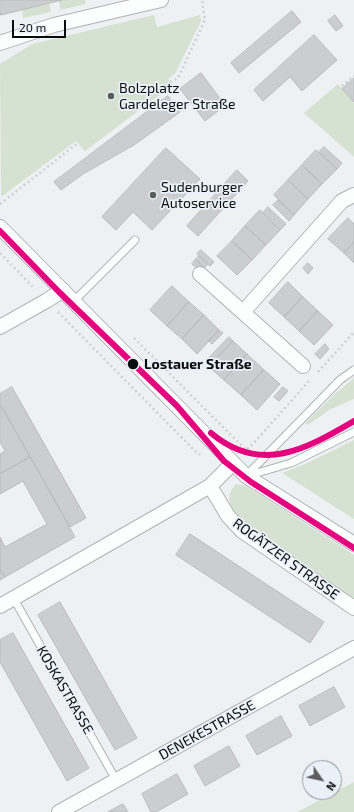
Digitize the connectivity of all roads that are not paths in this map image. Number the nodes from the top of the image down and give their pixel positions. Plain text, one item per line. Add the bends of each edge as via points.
1 (161, 0) edge
2 (1, 43) edge
3 (354, 195) edge
4 (0, 227) edge
5 (135, 240) dead end
6 (200, 274) dead end
7 (63, 290) junction
8 (74, 301) junction
9 (243, 312) junction
10 (0, 327) edge
11 (303, 366) dead end
12 (354, 370) edge
13 (354, 432) edge
14 (233, 463) junction
15 (246, 476) junction
16 (210, 486) junction
17 (335, 532) junction
18 (354, 537) edge
19 (354, 544) edge
20 (14, 599) junction
21 (0, 606) edge
22 (354, 608) edge
23 (354, 648) edge
24 (116, 780) junction
25 (59, 812) edge

1 - 2 street via 54,25
3 - 9 street via 342,201
4 - 7 street
5 - 8 lane
6 - 9 street
7 - 8 street
7 - 10 street
8 - 14 street
9 - 11 street
12 - 15 lane via 340,380
13 - 15 lane via 291,463
14 - 15 street
14 - 16 street
15 - 17 street
16 - 20 street
16 - 22 street, ROGÄTZER STRASSE via 228,516 242,531
17 - 18 lane
17 - 19 street
20 - 21 street
20 - 24 lane, KOSKASTRASSE
23 - 24 street, DENEKESTRASSE
24 - 25 street, DENEKESTRASSE

